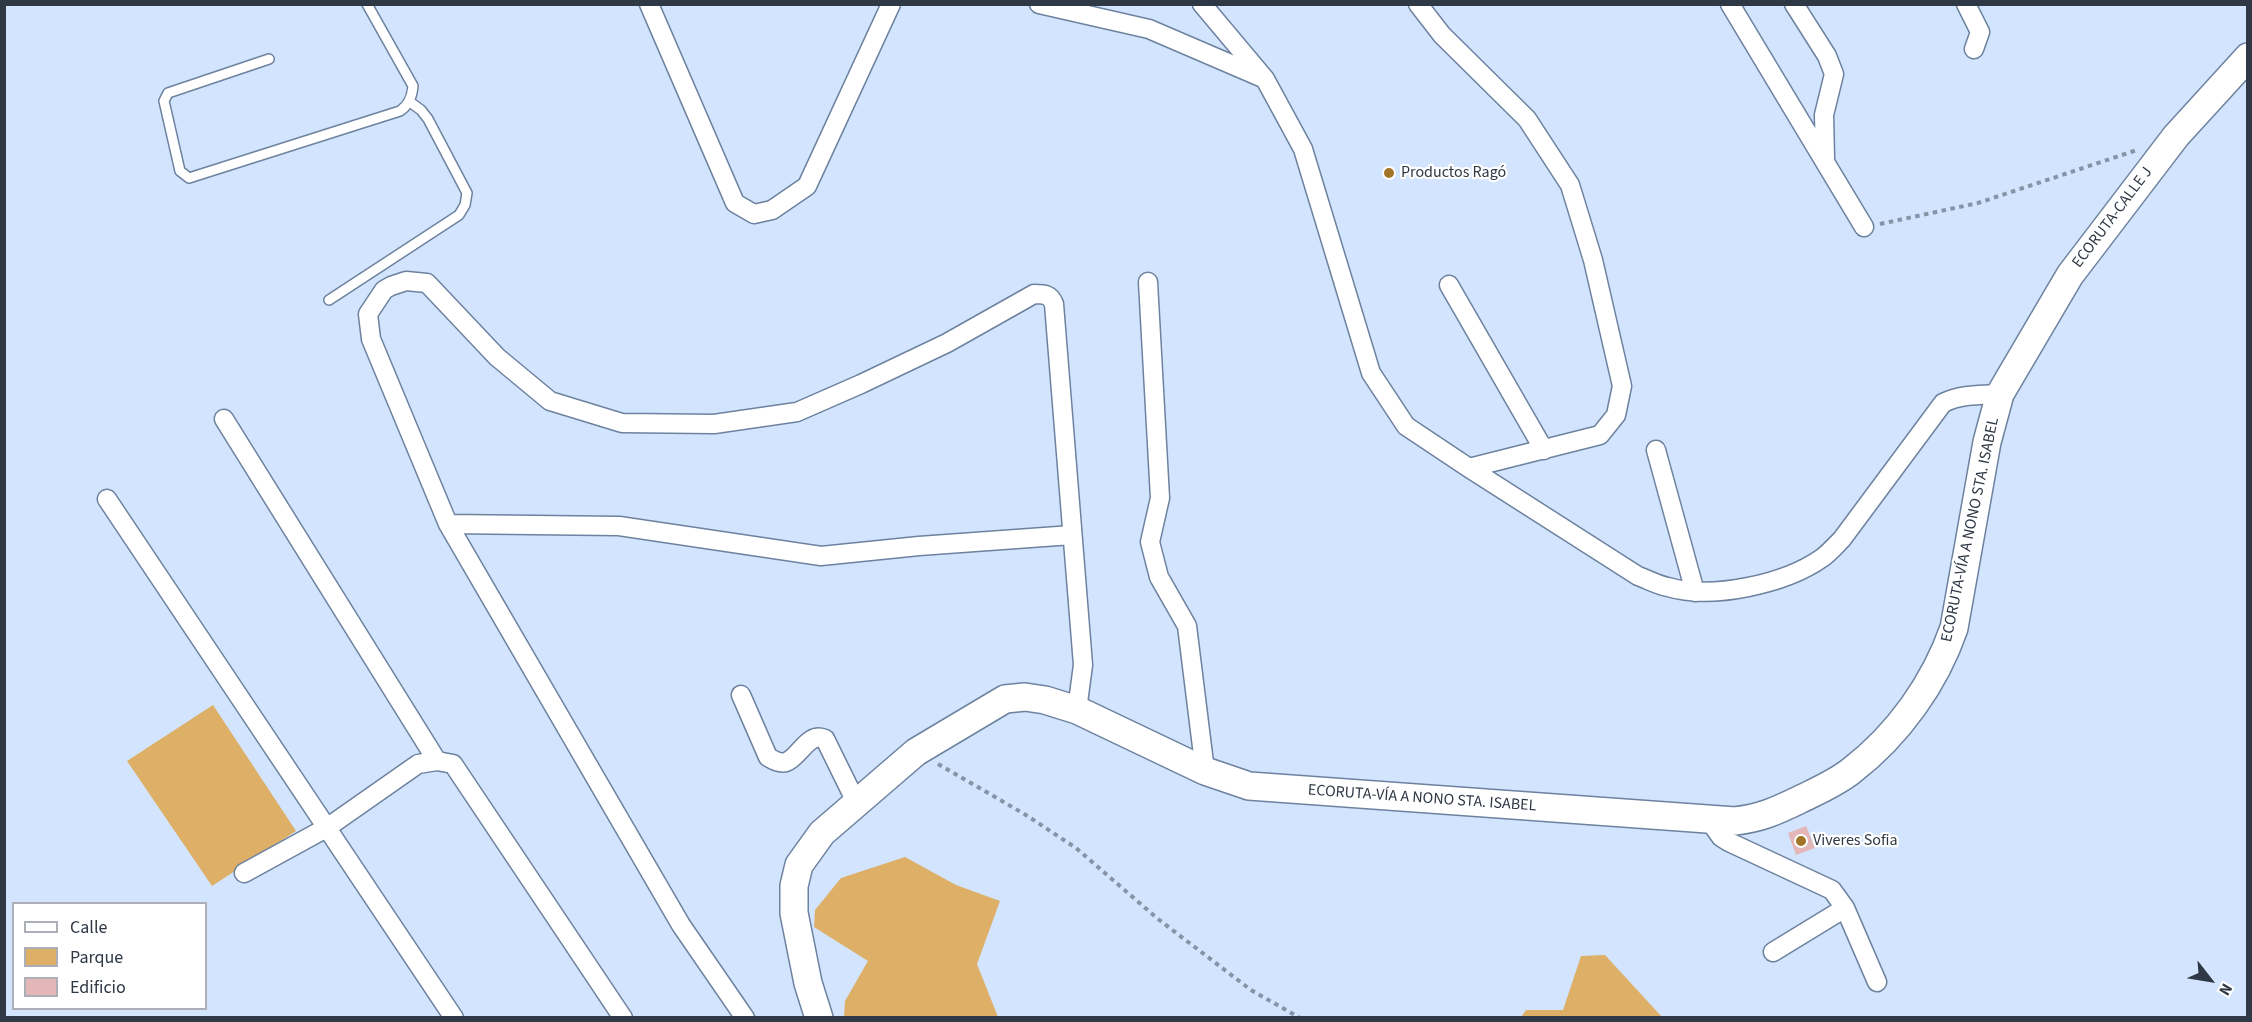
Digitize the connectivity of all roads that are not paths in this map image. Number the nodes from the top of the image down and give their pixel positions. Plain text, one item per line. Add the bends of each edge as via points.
1 (367, 4) edge
2 (649, 4) edge
3 (891, 4) edge
4 (1039, 4) edge
5 (1202, 4) edge
6 (1418, 4) edge
7 (1730, 4) edge
8 (1794, 4) edge
9 (1966, 4) edge
10 (1974, 49) dead end
11 (2247, 57) edge
12 (269, 59) dead end
13 (1265, 79) junction
14 (410, 102) junction
15 (1826, 164) junction
16 (1864, 227) road end
17 (1148, 282) dead end
18 (1449, 285) dead end
19 (329, 300) dead end
20 (2000, 394) junction
21 (225, 419) dead end
22 (1544, 450) junction
23 (1656, 450) dead end
24 (1468, 468) junction
25 (107, 499) dead end
26 (448, 524) junction
27 (1072, 535) junction
28 (1695, 592) junction
29 (741, 695) dead end
30 (1077, 710) junction
31 (437, 761) junction
32 (1205, 771) junction
33 (856, 802) junction
34 (1708, 819) junction
35 (328, 827) junction
36 (244, 873) dead end
37 (1845, 908) junction
38 (1773, 952) dead end
39 (1877, 982) dead end
40 (454, 1017) edge
41 (623, 1017) edge
42 (744, 1017) edge
43 (819, 1017) edge

1 - 14 lane via 413,86
2 - 3 street via 735,203 754,214 772,210 807,186
4 - 13 street via 1149,29
5 - 13 street
6 - 22 street via 1442,35 1527,119 1570,185 1593,260 1622,386 1616,415 1600,435
7 - 15 street
8 - 15 street via 1834,74 1824,115
9 - 10 street via 1980,32
11 - 20 main road, ECORUTA-CALLE J via 2176,136 2070,275
12 - 14 lane via 174,89 165,96 183,176 189,178 400,111
13 - 24 street via 1303,149 1371,373 1406,426
14 - 19 lane via 428,119 467,194 465,205 459,215
15 - 16 street
17 - 32 street via 1160,498 1150,542 1159,577 1187,626
18 - 22 street
20 - 28 street via 1953,398 1943,404 1858,520 1822,558 1749,588
20 - 34 main road, ECORUTA-VÍA A NONO STA. ISABEL via 1987,442 1954,627 1940,665 1914,705 1883,741 1835,782 1771,814 1735,821
21 - 31 street
22 - 24 street
23 - 28 street
24 - 28 street via 1638,576
25 - 35 street
26 - 27 street via 619,526 821,556
26 - 27 street via 371,339 368,314 384,290 398,282 427,283 497,357 550,401 622,423 714,424 797,412 947,343 1034,294 1052,297
26 - 42 street via 681,925
27 - 30 street via 1083,665
29 - 33 street via 768,757 787,762 813,738 825,739
30 - 32 main road, ECORUTA-VÍA A NONO STA. ISABEL
30 - 33 main road, ECORUTA-VÍA A NONO STA. ISABEL via 1045,700 1005,699 916,752
31 - 35 street via 418,764
31 - 41 street via 453,764
32 - 34 main road, ECORUTA-VÍA A NONO STA. ISABEL via 1249,786
33 - 43 main road, ECORUTA-VÍA A NONO STA. ISABEL via 822,832 799,865 795,886 794,914
34 - 37 street via 1721,837 1832,890
35 - 36 street
35 - 40 street
37 - 38 street
37 - 39 street

